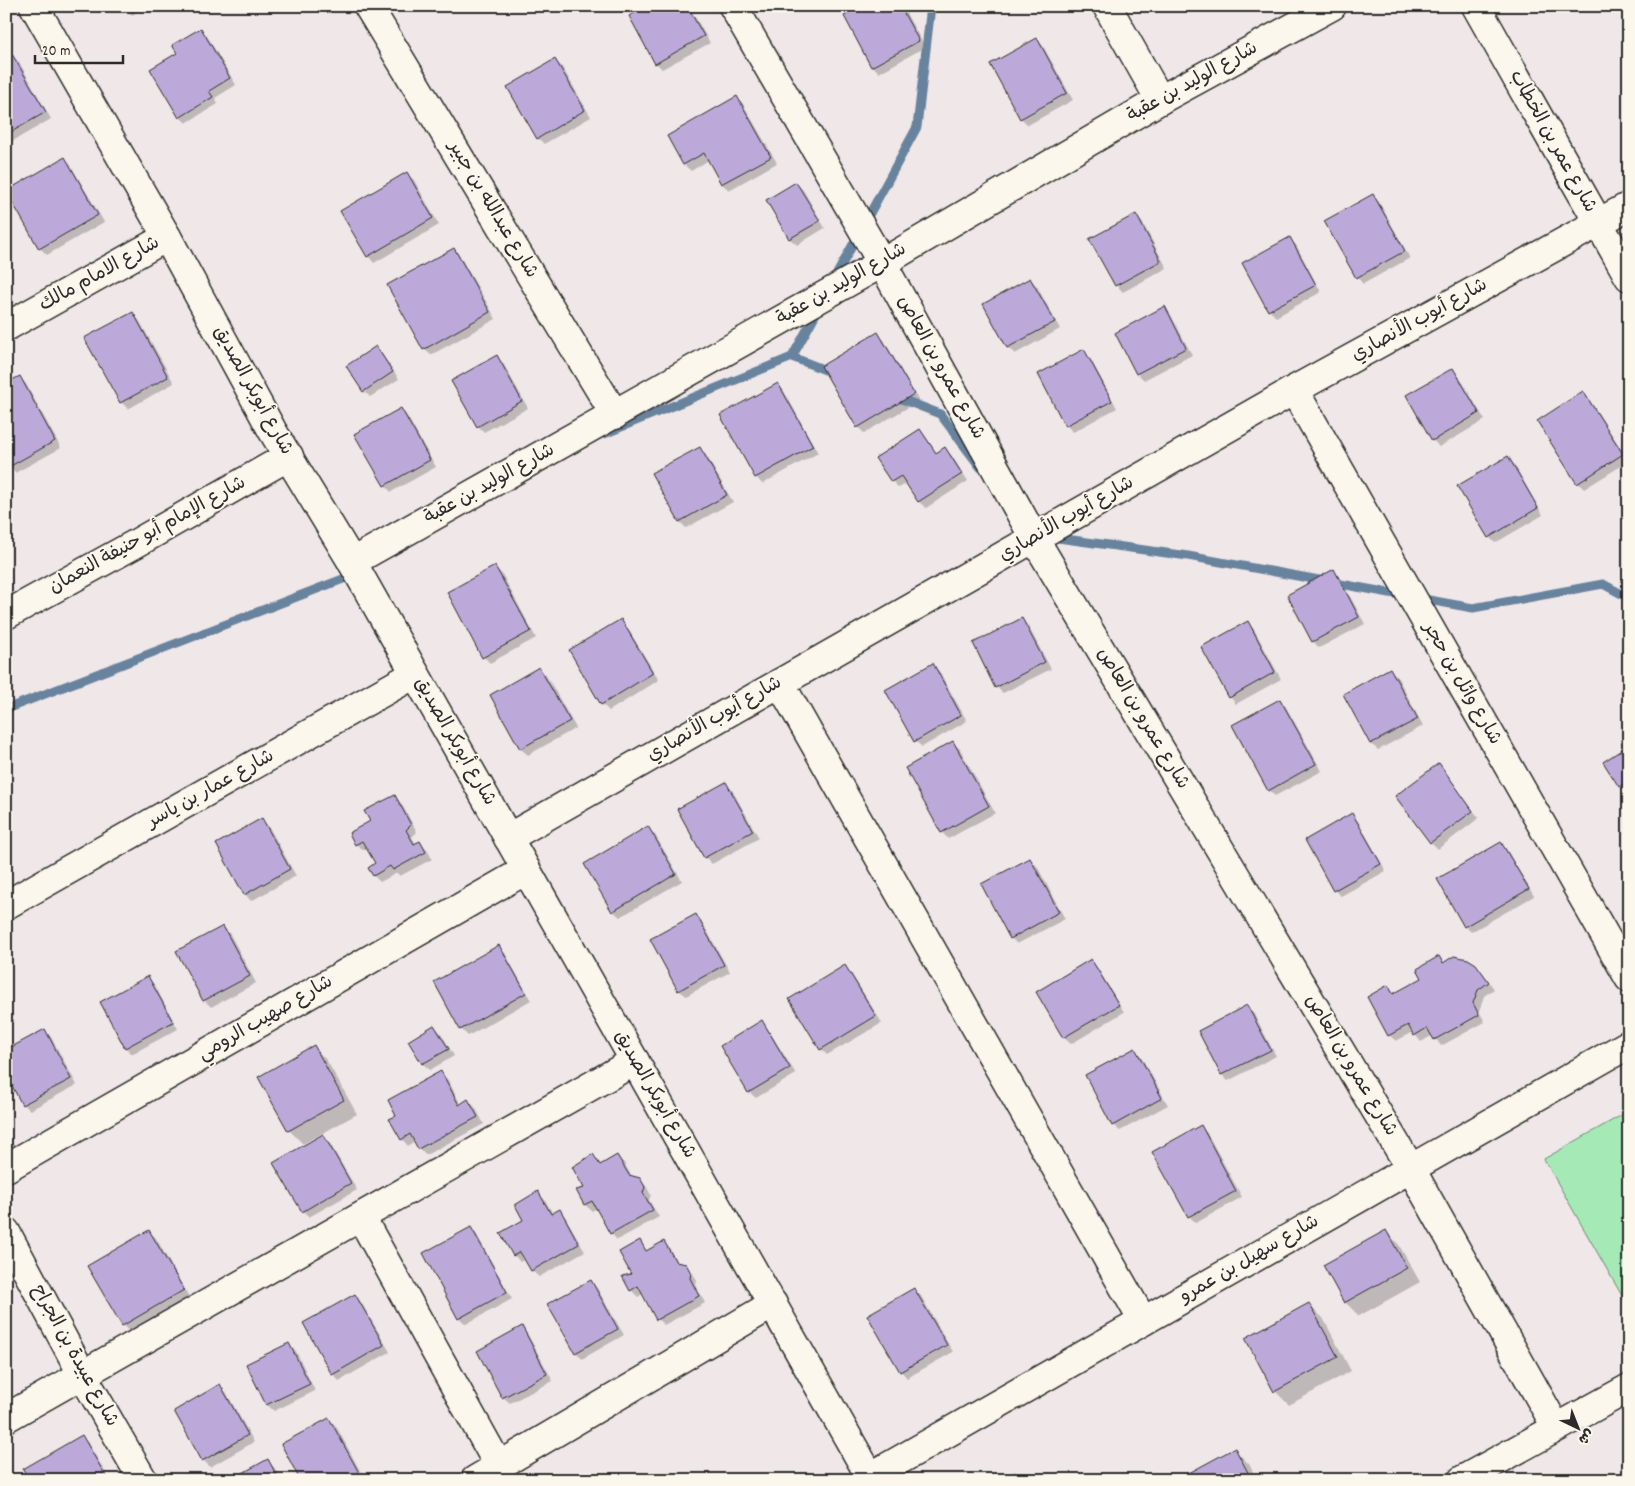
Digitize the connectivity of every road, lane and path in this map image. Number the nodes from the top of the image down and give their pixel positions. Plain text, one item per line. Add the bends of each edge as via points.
1 (34, 6) edge
2 (368, 6) edge
3 (734, 6) edge
4 (1106, 6) edge
5 (1332, 6) edge
6 (1476, 6) edge
7 (1160, 100) junction
8 (1629, 206) edge
9 (1598, 224) junction
10 (167, 237) junction
11 (882, 263) junction
12 (1629, 277) edge
13 (6, 328) edge
14 (1294, 390) junction
15 (615, 415) junction
16 (289, 456) junction
17 (1034, 538) junction
18 (352, 562) junction
19 (6, 615) edge
20 (415, 674) junction
21 (780, 683) junction
22 (508, 838) junction
23 (526, 870) junction
24 (6, 905) edge
25 (1629, 978) edge
26 (1629, 1044) edge
27 (635, 1061) junction
28 (6, 1168) edge
29 (1411, 1168) junction
30 (361, 1217) junction
31 (6, 1232) edge
32 (773, 1304) junction
33 (1143, 1321) junction
34 (82, 1374) junction
35 (1629, 1388) edge
36 (6, 1418) edge
37 (1556, 1428) junction
38 (499, 1466) junction
39 (871, 1478) edge
40 (143, 1480) edge
41 (475, 1480) edge
42 (1462, 1480) edge

1 - 10 street, شارع أبوبكر الصديق
2 - 15 street, شارع عبدالله بن جبير
3 - 11 street, شارع عمرو بن العاص
4 - 7 street
5 - 7 street, شارع الوليد بن عقبة
6 - 9 street, شارع عمر بن الخطاب
7 - 11 street, شارع الوليد بن عقبة
8 - 9 street, شارع أيوب الأنصاري
9 - 12 street, شارع عمر بن الخطاب
9 - 14 street, شارع أيوب الأنصاري
10 - 13 street, شارع الامام مالك
10 - 16 street, شارع أبوبكر الصديق
11 - 15 street, شارع الوليد بن عقبة
11 - 17 street, شارع عمرو بن العاص
14 - 17 street, شارع أيوب الأنصاري
14 - 25 street, شارع وائل بن حجر
15 - 18 street, شارع الوليد بن عقبة
16 - 18 street, شارع أبوبكر الصديق
16 - 19 street, شارع الإمام أبو حنيفة النعمان
17 - 21 street, شارع أيوب الأنصاري
17 - 29 street, شارع عمرو بن العاص
18 - 20 street, شارع أبوبكر الصديق
20 - 22 street, شارع أبوبكر الصديق
20 - 24 street, شارع عمار بن ياسر
21 - 22 street, شارع أيوب الأنصاري
21 - 33 street
22 - 23 street, شارع أبوبكر الصديق
23 - 27 street, شارع أبوبكر الصديق
23 - 28 street, شارع صهيب الرومي
26 - 29 street, شارع سهيل بن عمرو
27 - 30 street
27 - 32 street, شارع أبوبكر الصديق
29 - 33 street, شارع سهيل بن عمرو
29 - 37 street, شارع عمرو بن العاص
30 - 34 street
30 - 38 street
31 - 34 street, شارع عبيدة بن الجراح
32 - 38 street
32 - 39 street, شارع أبوبكر الصديق
33 - 39 street, شارع سهيل بن عمرو
34 - 36 street
34 - 40 street, شارع عبيدة بن الجراح
35 - 37 street
37 - 42 street
38 - 41 street

